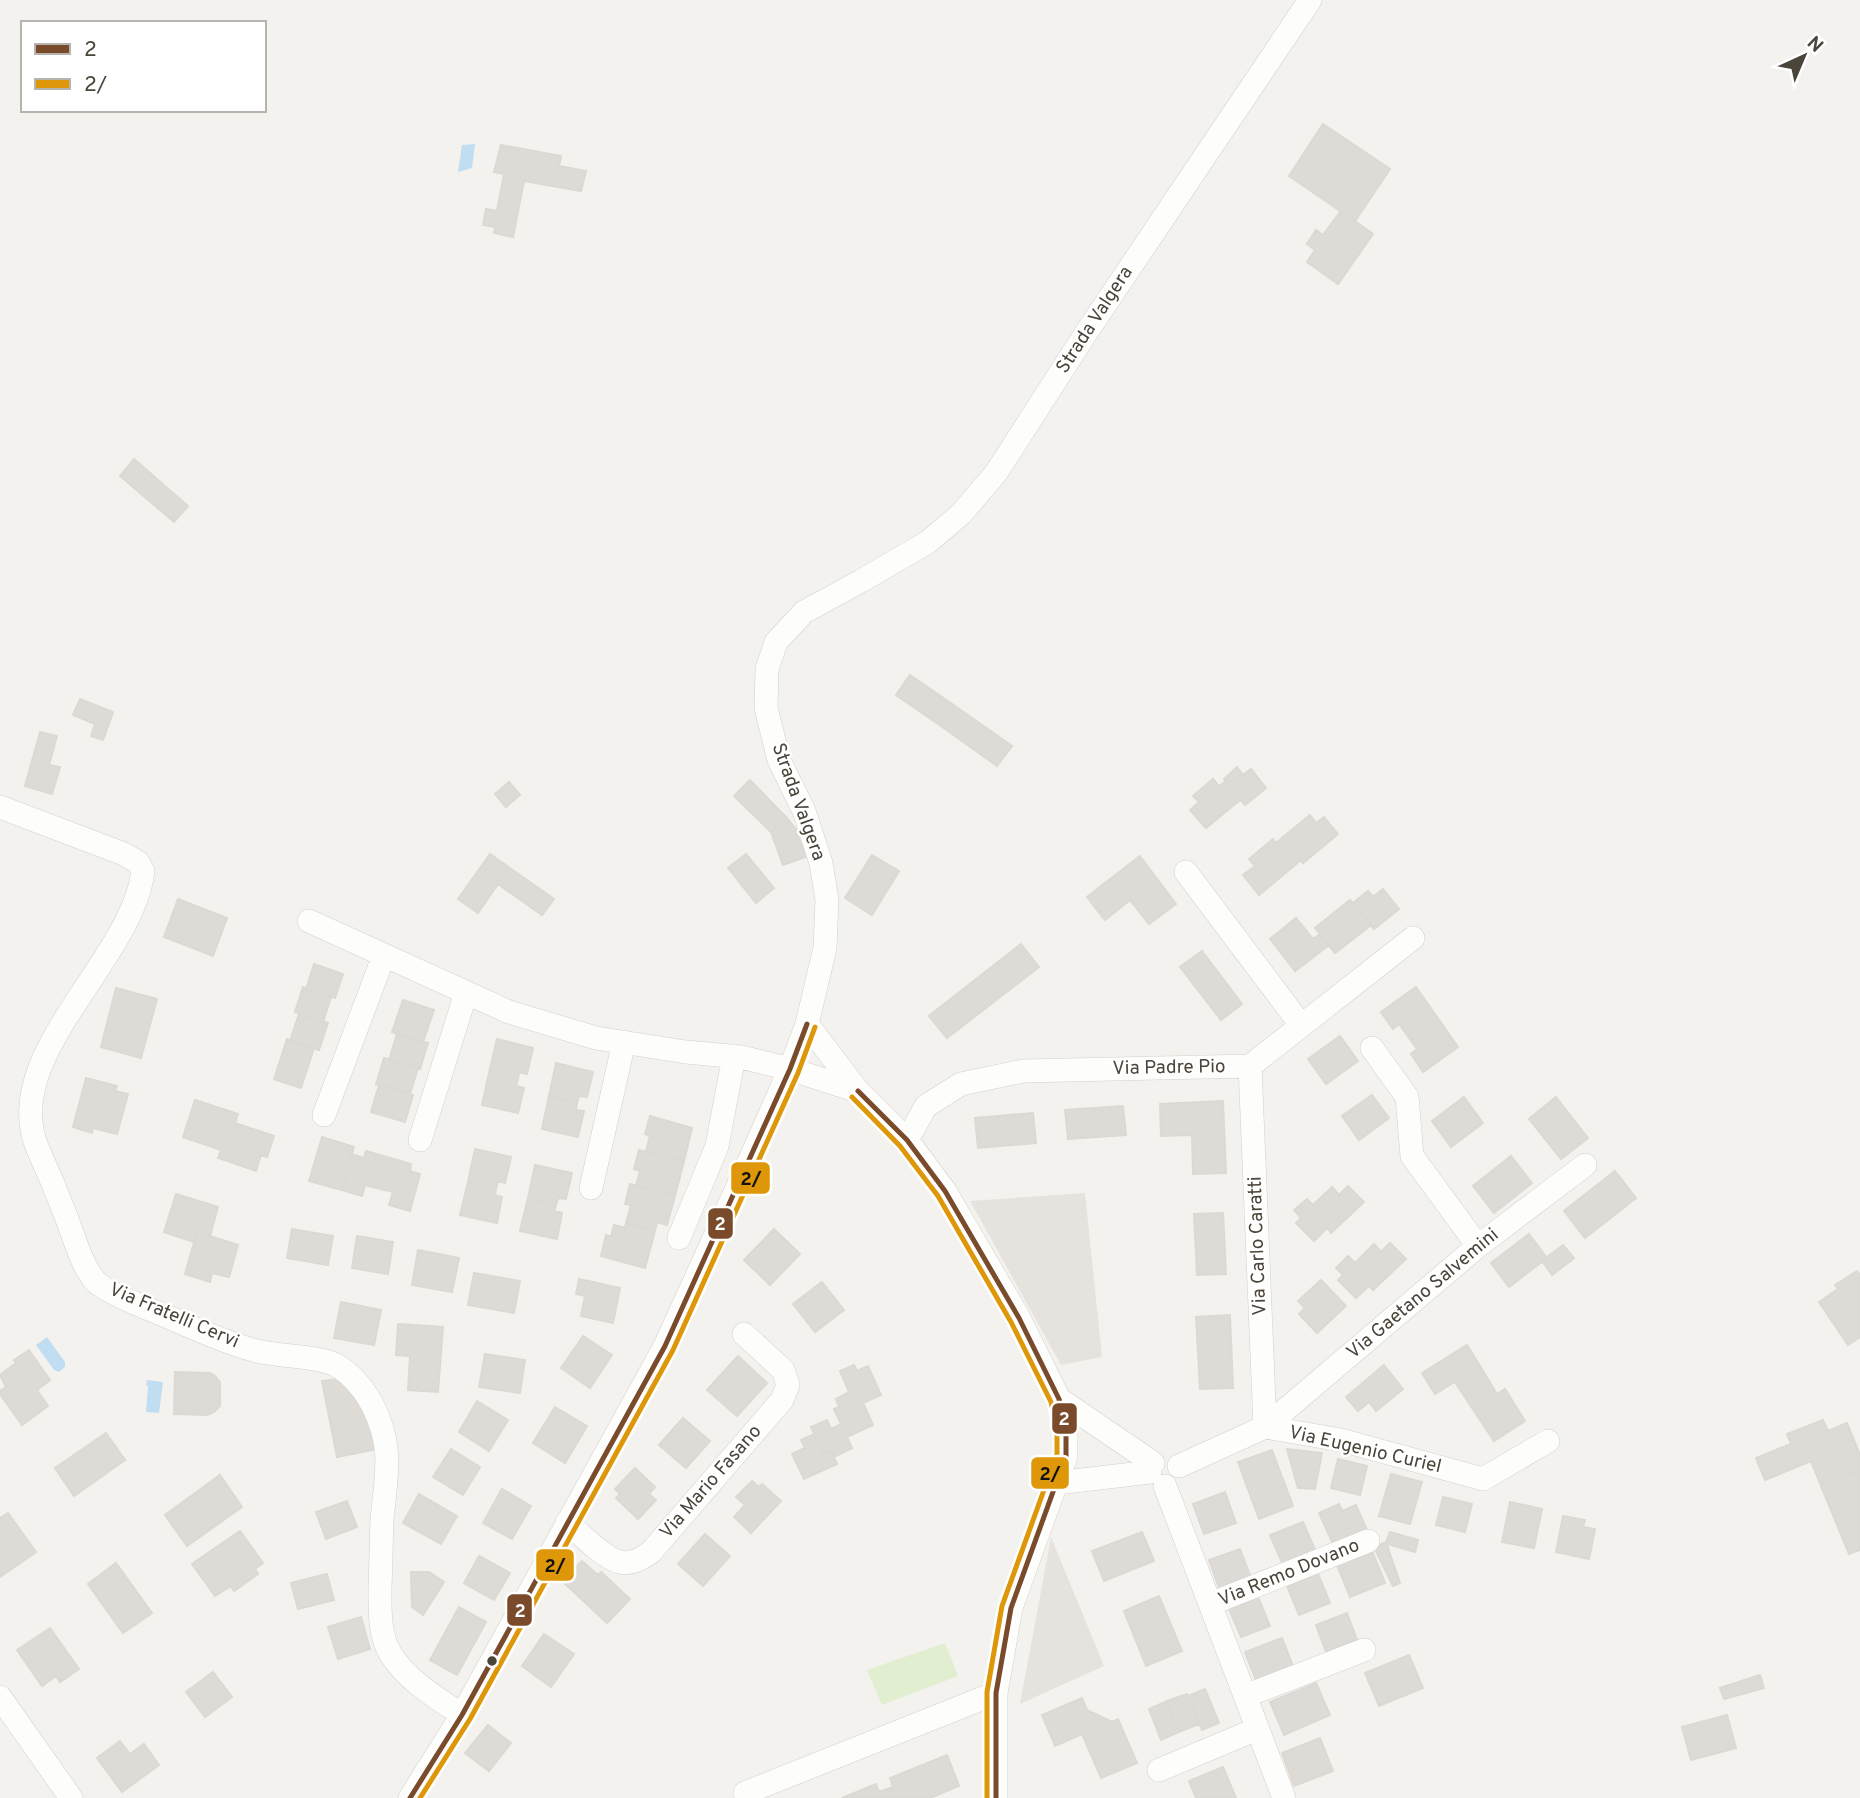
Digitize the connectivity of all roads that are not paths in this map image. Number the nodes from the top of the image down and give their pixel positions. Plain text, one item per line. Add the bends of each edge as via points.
1 (1310, 0) edge
2 (0, 807) edge
3 (1186, 872) dead end
4 (309, 921) dead end
5 (1413, 938) dead end
6 (384, 955) junction
7 (466, 993) junction
8 (807, 1024) junction
9 (1300, 1025) junction
10 (624, 1042) junction
11 (1372, 1048) dead end
12 (734, 1056) junction
13 (1250, 1066) junction
14 (790, 1069) junction
15 (858, 1091) junction
16 (324, 1115) dead end
17 (420, 1140) dead end
18 (907, 1140) junction
19 (1585, 1165) dead end
20 (591, 1188) dead end
21 (679, 1238) dead end
22 (1478, 1246) junction
23 (744, 1334) dead end
24 (1059, 1399) junction
25 (1265, 1427) junction
26 (1548, 1441) dead end
27 (1156, 1474) junction
28 (1057, 1483) junction
29 (567, 1522) junction
30 (1368, 1541) dead end
31 (1210, 1605) junction
32 (1364, 1650) dead end
33 (996, 1693) junction
34 (1245, 1696) junction
35 (0, 1697) edge
36 (461, 1716) junction
37 (1257, 1729) junction
38 (1159, 1770) dead end
39 (745, 1793) dead end
40 (71, 1798) edge
41 (410, 1798) edge
42 (996, 1798) edge
43 (1284, 1798) edge

1 - 8 street, Strada Valgera via 996,473 961,514 928,542 804,611 776,642 768,669 766,708 779,760 804,811 821,863 827,900 825,947
2 - 36 street, Via Fratelli Cervi via 124,854 143,871 115,942 65,1016 28,1095 28,1129 79,1251 95,1282 137,1304 254,1351 333,1364 356,1379 385,1433 388,1461 382,1522 383,1638 391,1655 416,1682
3 - 9 street
4 - 6 street
5 - 9 street, Via Padre Pio
6 - 7 street
6 - 16 street
7 - 10 street via 509,1012
7 - 17 street
8 - 14 street, Strada Valgera
8 - 15 street
9 - 13 street, Via Padre Pio
10 - 12 street
10 - 20 street
11 - 22 street via 1408,1097 1412,1156
12 - 14 street
12 - 21 street via 717,1146
13 - 18 street, Via Padre Pio via 1023,1071 961,1084 926,1106
13 - 25 street, Via Carlo Caratti
14 - 15 street
14 - 29 street, Strada Valgera via 665,1346
15 - 18 street
18 - 24 street via 945,1191 1019,1318
19 - 22 street, Via Gaetano Salvemini
22 - 25 street, Via Gaetano Salvemini
23 - 29 street, Via Mario Fasano via 783,1370 788,1385 782,1400 651,1552 636,1561 620,1562
24 - 27 street
24 - 28 street via 1066,1426 1066,1456
25 - 26 street, Via Eugenio Curiel via 1341,1440 1483,1479
25 - 27 street, Via Eugenio Curiel via 1179,1466 1164,1457
27 - 28 street
27 - 31 street
28 - 33 street via 1010,1608
29 - 36 street, Strada Valgera
30 - 31 street, Via Remo Dovano
31 - 34 street
32 - 34 street
33 - 39 street
33 - 42 street
34 - 37 street
35 - 40 street
36 - 41 street, Strada Valgera
37 - 38 street
37 - 43 street

